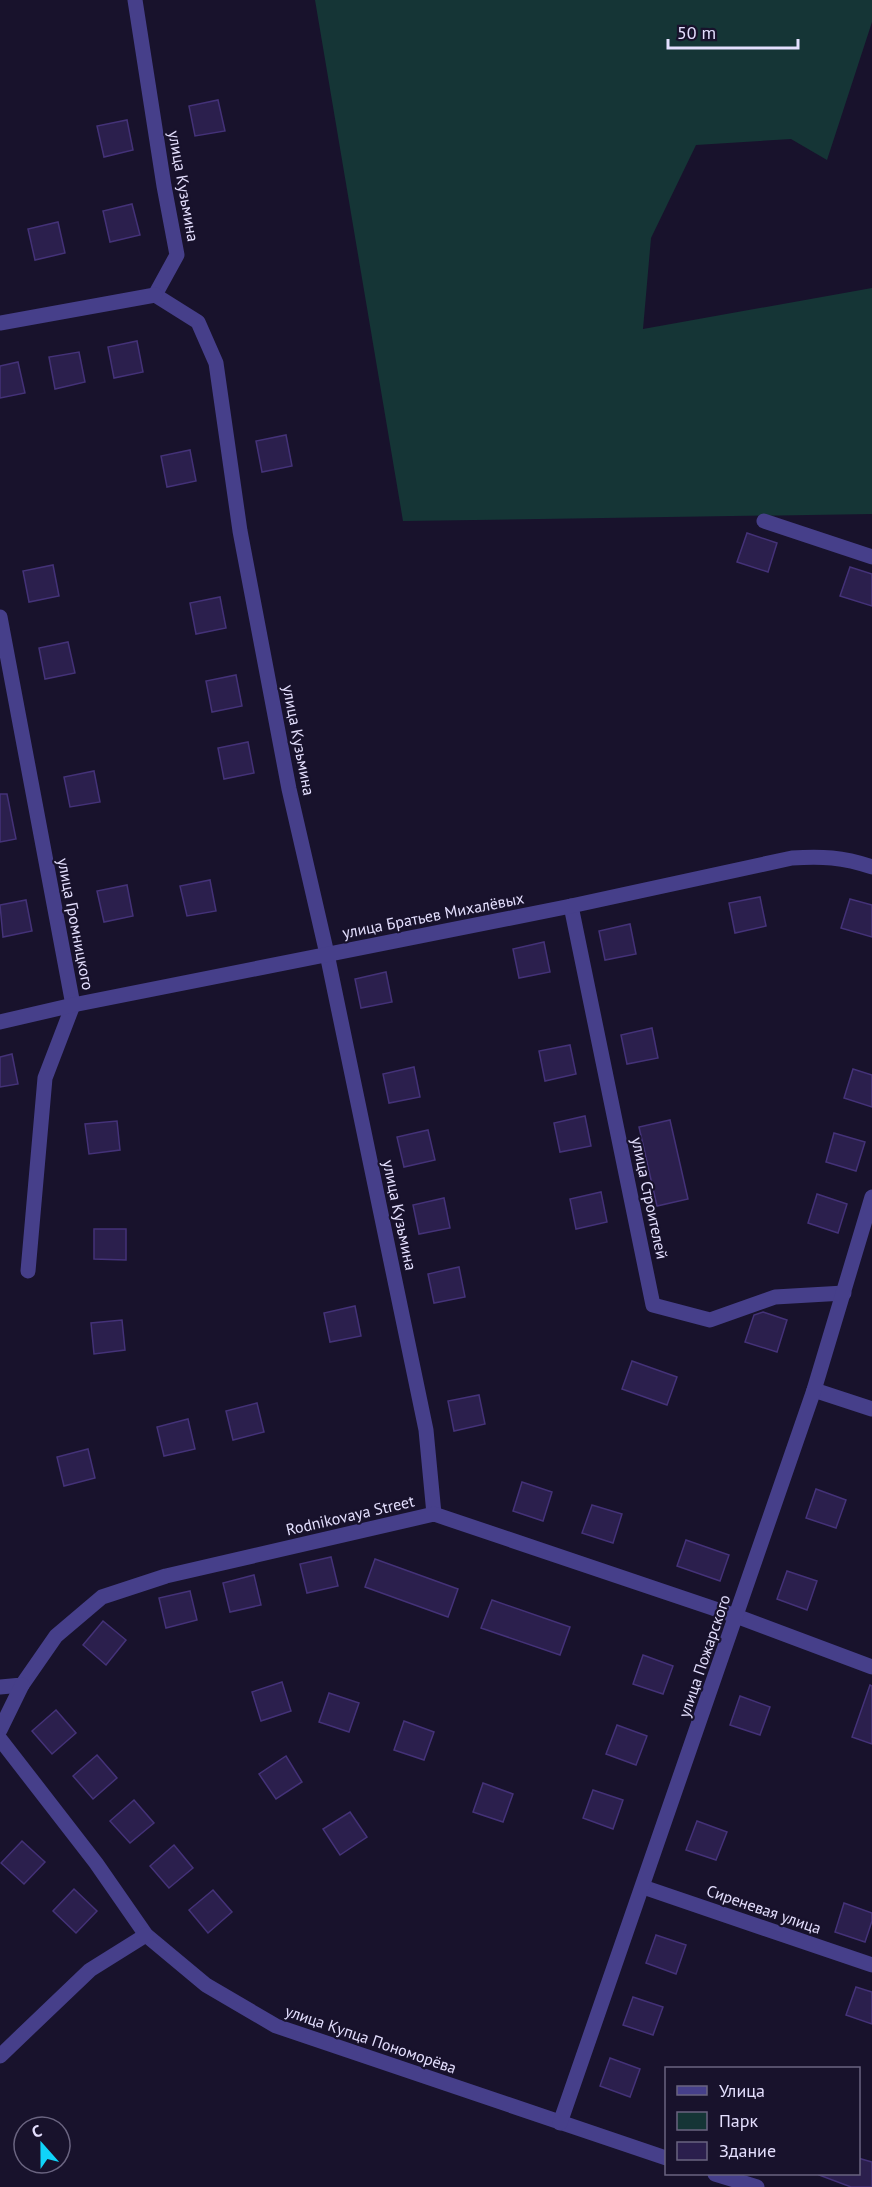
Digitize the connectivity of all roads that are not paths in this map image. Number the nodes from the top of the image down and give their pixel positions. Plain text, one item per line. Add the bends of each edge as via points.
1 (135, 0) edge
2 (155, 295) junction
3 (0, 323) edge
4 (764, 521) dead end
5 (872, 557) edge
6 (0, 618) edge
7 (872, 867) edge
8 (571, 906) junction
9 (327, 954) junction
10 (73, 1005) junction
11 (0, 1022) edge
12 (872, 1197) edge
13 (28, 1271) dead end
14 (844, 1293) junction
15 (814, 1390) junction
16 (872, 1409) edge
17 (434, 1514) junction
18 (736, 1616) junction
19 (872, 1667) edge
20 (22, 1685) junction
21 (0, 1687) edge
22 (0, 1730) edge
23 (0, 1739) edge
24 (643, 1887) junction
25 (146, 1935) junction
26 (872, 1965) edge
27 (0, 2056) edge
28 (560, 2123) junction
29 (665, 2158) edge
30 (718, 2175) edge
31 (757, 2187) edge

1 - 2 street, улица Кузьмина via 177,255
2 - 3 street
2 - 9 street, улица Кузьмина via 198,322 216,363 240,531 289,789
4 - 5 street
6 - 10 street, улица Громницкого
7 - 8 street, улица Братьев Михалёвых via 826,856 792,858
8 - 9 street, улица Братьев Михалёвых
8 - 14 street, улица Строителей via 653,1305 710,1320 775,1297
9 - 10 street, улица Братьев Михалёвых
9 - 17 street, улица Кузьмина via 426,1431
10 - 11 street, улица Братьев Михалёвых
10 - 13 street, улица Громницкого via 45,1078
12 - 14 street, улица Пожарского
14 - 15 street, улица Пожарского
15 - 16 street
15 - 18 street, улица Пожарского
17 - 18 street, Rodnikovaya Street
17 - 20 street, Rodnikovaya Street via 166,1576 102,1597 56,1636
18 - 19 street, Rodnikovaya Street
18 - 24 street, улица Пожарского
20 - 21 street
20 - 22 street, Rodnikovaya Street
23 - 25 street, улица Купца Пономорёва
24 - 26 street, Сиреневая улица
24 - 28 street, улица Пожарского
25 - 27 street via 90,1970
25 - 28 street, улица Купца Пономорёва via 206,1986 276,2026
28 - 29 street, улица Купца Пономорёва
30 - 31 street

